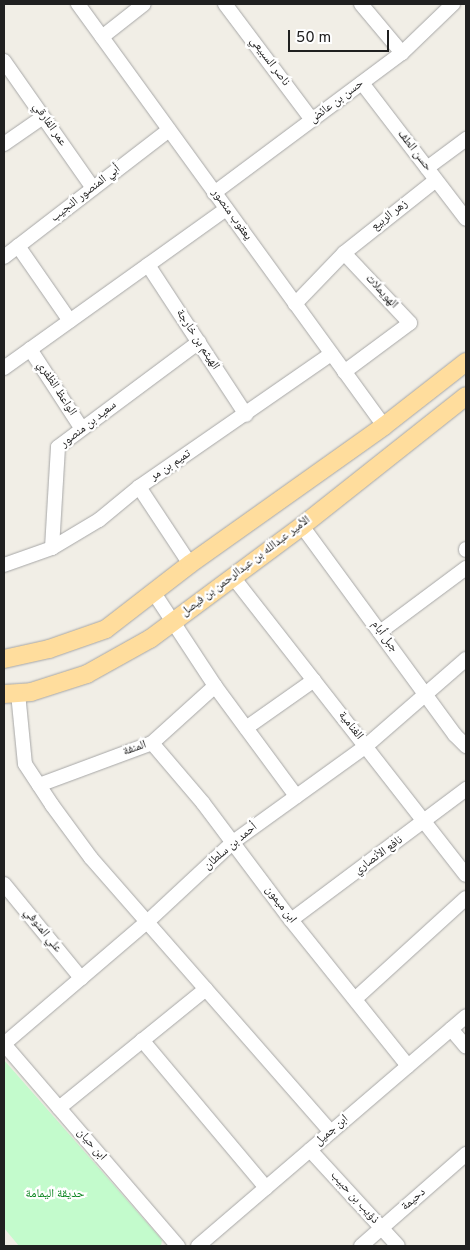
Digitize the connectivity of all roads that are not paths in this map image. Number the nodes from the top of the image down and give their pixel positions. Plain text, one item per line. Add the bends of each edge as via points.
1 (78, 4) edge
2 (144, 4) edge
3 (225, 4) edge
4 (361, 4) edge
5 (454, 4) edge
6 (102, 37) junction
7 (402, 53) junction
8 (4, 61) edge
9 (362, 83) junction
10 (43, 117) junction
11 (312, 120) junction
12 (169, 130) junction
13 (466, 139) edge
14 (4, 144) edge
15 (427, 168) junction
16 (436, 180) junction
17 (93, 188) junction
18 (214, 193) junction
19 (226, 209) junction
20 (466, 219) edge
21 (18, 246) junction
22 (344, 253) junction
23 (4, 257) edge
24 (148, 265) junction
25 (295, 304) junction
26 (70, 321) junction
27 (199, 342) junction
28 (30, 349) junction
29 (331, 354) junction
30 (466, 362) edge
31 (4, 368) edge
32 (344, 372) junction
33 (466, 396) edge
34 (246, 415) junction
35 (384, 426) junction
36 (82, 429) junction
37 (139, 487) junction
38 (302, 526) junction
39 (52, 548) junction
40 (190, 564) junction
41 (4, 565) edge
42 (466, 568) edge
43 (233, 577) junction
44 (154, 594) junction
45 (173, 622) junction
46 (380, 632) junction
47 (4, 659) edge
48 (466, 659) edge
49 (314, 680) junction
50 (215, 686) junction
51 (426, 693) junction
52 (11, 694) edge
53 (246, 728) junction
54 (152, 742) junction
55 (366, 746) junction
56 (466, 746) edge
57 (39, 785) junction
58 (466, 790) edge
59 (296, 796) junction
60 (425, 822) junction
61 (233, 842) junction
62 (466, 875) edge
63 (4, 884) edge
64 (466, 898) edge
65 (291, 920) junction
66 (147, 922) junction
67 (81, 978) junction
68 (206, 989) junction
69 (355, 999) junction
70 (466, 1016) edge
71 (450, 1029) junction
72 (142, 1040) junction
73 (4, 1044) edge
74 (466, 1047) edge
75 (408, 1066) junction
76 (58, 1108) junction
77 (331, 1132) junction
78 (310, 1150) junction
79 (466, 1154) edge
80 (266, 1188) junction
81 (382, 1228) junction
82 (178, 1246) edge
83 (198, 1246) edge
84 (361, 1246) edge
85 (398, 1246) edge

1 - 6 street, يعقوب منصور
2 - 6 street
3 - 11 street, ناصر السبيعي
4 - 7 street
5 - 7 street, حسن بن عائض
6 - 12 street, يعقوب منصور
7 - 9 street, حسن بن عائض
8 - 10 street, عمر الفارقي
9 - 11 street, حسن بن عائض
9 - 15 street, حسن الطف
10 - 14 street
10 - 17 street, عمر الفارقي
11 - 18 street, حسن بن عائض
12 - 17 street, أبي المنصور النجيب
12 - 18 street, يعقوب منصور
13 - 15 street
15 - 16 street, حسن الطف
16 - 20 street, حسن الطف
16 - 22 street, زهر الربيع
17 - 21 street, أبي المنصور النجيب
18 - 19 street, يعقوب منصور
19 - 24 street
19 - 25 street, يعقوب منصور
21 - 23 street, أبي المنصور النجيب
21 - 26 street
22 - 25 street
22 - 32 street, الهويملات via 410,323
24 - 26 street
24 - 27 street, الهيثم بن خارجة
25 - 29 street, يعقوب منصور
26 - 28 street
27 - 34 street, الهيثم بن خارجة
27 - 36 street, سعيد بن منصور
28 - 31 street
28 - 36 street, الواعظ الظفري
29 - 32 street, يعقوب منصور
29 - 34 street, تميم بن مر
30 - 35 main road
32 - 35 street, يعقوب منصور
33 - 38 main road, الأمير عبدالله بن عبدالرحمن بن فيصل
34 - 37 street, تميم بن مر
35 - 40 main road
36 - 39 street, سعيد بن منصور via 58,447
37 - 39 street, تميم بن مر via 100,520
37 - 40 street
38 - 43 main road, الأمير عبدالله بن عبدالرحمن بن فيصل
38 - 46 street, جبل أبام
39 - 41 street, تميم بن مر
40 - 44 main road
42 - 46 street
43 - 45 main road, الأمير عبدالله بن عبدالرحمن بن فيصل
43 - 49 street, الغنامية
44 - 45 street
44 - 47 main road via 106,629 49,649
45 - 50 street
45 - 52 main road, الأمير عبدالله بن عبدالرحمن بن فيصل via 150,639 87,674 31,692
46 - 51 street, جبل أبام
48 - 51 street, أحمد بن سلطان
49 - 53 street
49 - 55 street, الغنامية
50 - 53 street
50 - 54 street, المنفة
51 - 55 street, أحمد بن سلطان
51 - 56 street, جبل أبام
52 - 57 street via 25,764
53 - 59 street
54 - 57 street, المنفة
54 - 61 street, ابن ميمون
55 - 59 street, أحمد بن سلطان
55 - 60 street, الغنامية
57 - 66 street via 91,858
58 - 60 street, نافع الأنصاري
59 - 61 street, أحمد بن سلطان
60 - 62 street, الغنامية
60 - 65 street, نافع الأنصاري
61 - 65 street, ابن ميمون
61 - 66 street, أحمد بن سلطان
63 - 67 street, علي المنوفي
64 - 69 street
65 - 69 street, ابن ميمون
66 - 67 street, أحمد بن سلطان
66 - 68 street
67 - 73 street, أحمد بن سلطان
68 - 72 street
68 - 77 street
69 - 75 street, ابن ميمون
70 - 71 street, ابن جميل
71 - 74 street
71 - 75 street, ابن جميل
72 - 76 street
72 - 80 street
73 - 76 street, ابن حيان
75 - 77 street, ابن جميل
76 - 82 street, ابن حيان
77 - 78 street, ابن جميل
78 - 80 street, ابن جميل
78 - 81 street, ذؤيب بن حبيب
79 - 81 street, دحيمة
80 - 83 street, ابن جميل
81 - 84 street, دحيمة
81 - 85 street, ذؤيب بن حبيب

